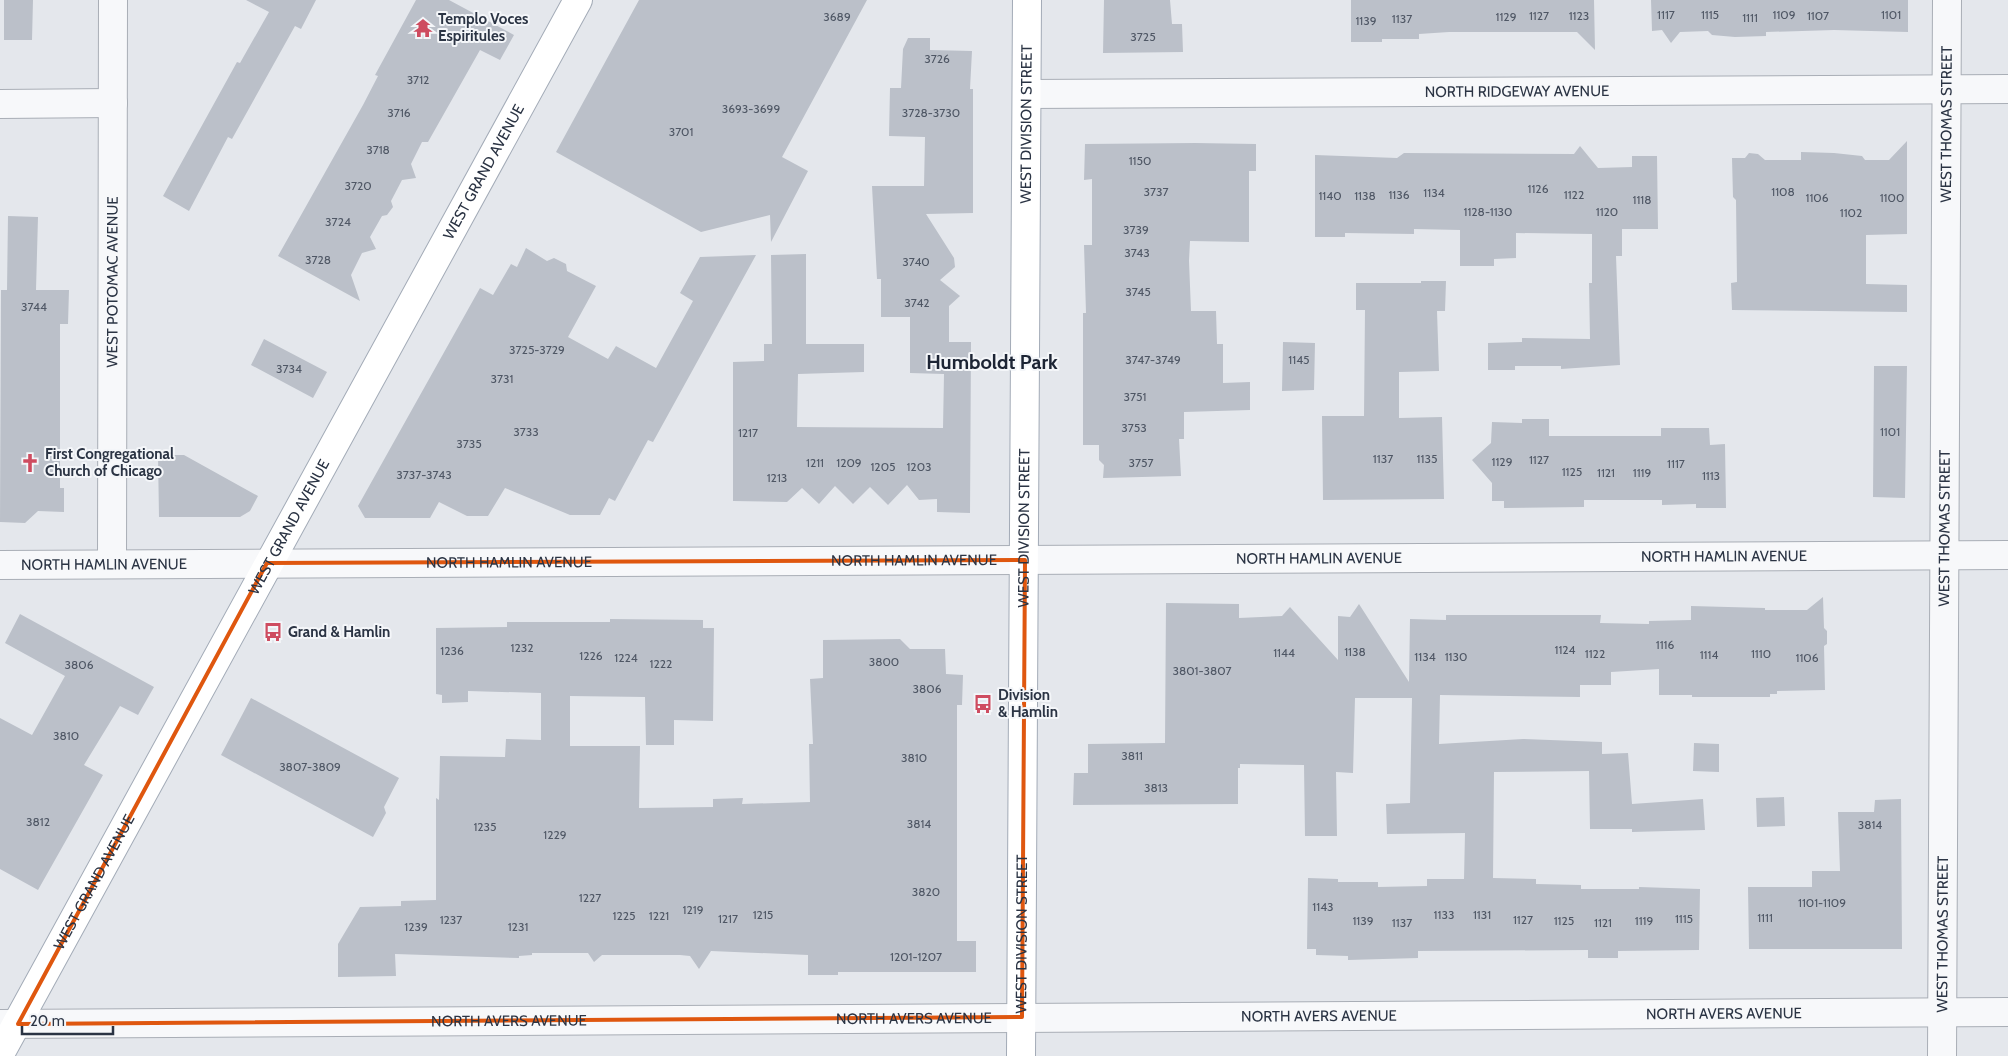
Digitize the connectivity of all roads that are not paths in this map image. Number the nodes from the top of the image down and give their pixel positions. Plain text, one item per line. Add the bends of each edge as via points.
1 (113, 0) edge
2 (578, 0) edge
3 (1027, 0) edge
4 (1947, 0) edge
5 (2008, 89) edge
6 (1947, 90) junction
7 (1027, 94) junction
8 (113, 103) junction
9 (0, 104) edge
10 (2008, 555) edge
11 (1945, 556) junction
12 (1025, 560) junction
13 (268, 563) junction
14 (112, 564) junction
15 (0, 565) edge
16 (1942, 1012) junction
17 (2008, 1012) edge
18 (1022, 1017) junction
19 (9, 1024) edge
20 (0, 1054) edge
21 (1021, 1056) edge
22 (1942, 1056) edge

1 - 8 street, WEST POTOMAC AVENUE
2 - 13 main road, WEST GRAND AVENUE
3 - 7 main road, WEST DIVISION STREET
4 - 6 street, WEST THOMAS STREET
5 - 6 street, NORTH RIDGEWAY AVENUE
6 - 7 street, NORTH RIDGEWAY AVENUE
6 - 11 street, WEST THOMAS STREET
7 - 12 main road, WEST DIVISION STREET
8 - 9 street
8 - 14 street, WEST POTOMAC AVENUE
10 - 11 street, NORTH HAMLIN AVENUE
11 - 12 street, NORTH HAMLIN AVENUE
11 - 16 street, WEST THOMAS STREET
12 - 13 street, NORTH HAMLIN AVENUE
12 - 18 main road, WEST DIVISION STREET
13 - 14 street, NORTH HAMLIN AVENUE
13 - 19 main road, WEST GRAND AVENUE
14 - 15 street, NORTH HAMLIN AVENUE
16 - 17 street, NORTH AVERS AVENUE
16 - 18 street, NORTH AVERS AVENUE
16 - 22 street, WEST THOMAS STREET
18 - 19 street, NORTH AVERS AVENUE
18 - 21 main road, WEST DIVISION STREET
19 - 20 main road, WEST GRAND AVENUE

